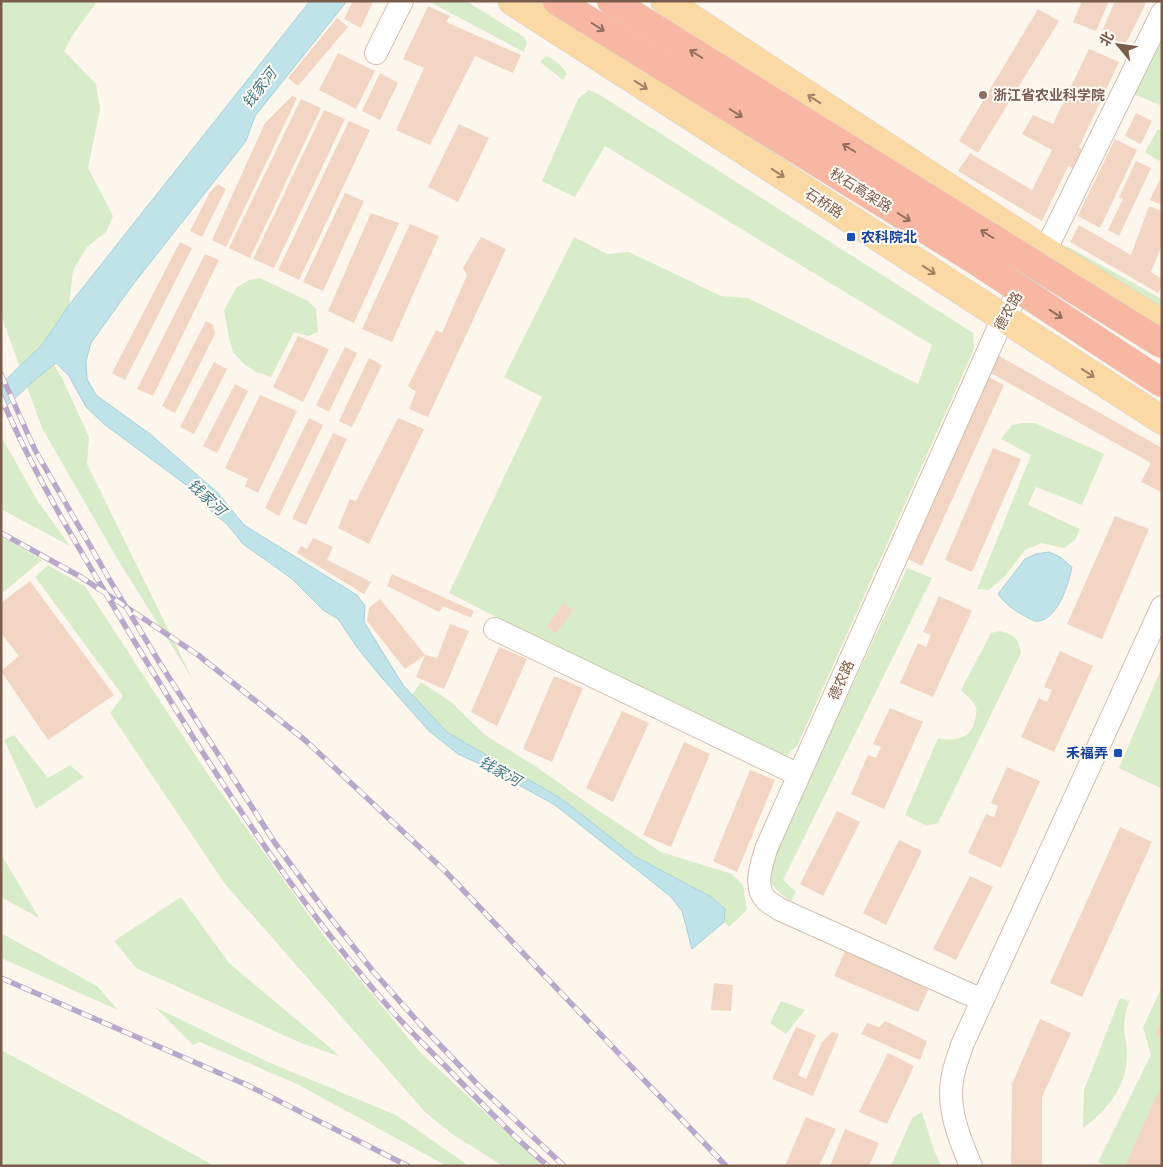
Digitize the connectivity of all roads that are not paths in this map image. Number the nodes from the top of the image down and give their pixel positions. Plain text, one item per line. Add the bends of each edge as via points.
1 (402, 1) edge
2 (512, 1) edge
3 (557, 1) edge
4 (611, 1) edge
5 (665, 1) edge
6 (1162, 13) edge
7 (376, 54) dead end
8 (1045, 250) junction
9 (1003, 318) junction
10 (1162, 324) edge
11 (1162, 344) edge
12 (1162, 383) edge
13 (1162, 420) edge
14 (1162, 607) edge
15 (495, 629) dead end
16 (798, 775) junction
17 (982, 1000) junction
18 (971, 1166) edge

1 - 7 street
2 -> 9 main road, 石桥路
3 -> 12 highway, 秋石高架路, bridge via 974,260
11 -> 4 highway, 秋石高架路, bridge
8 -> 5 main road
6 - 8 street, 德农路
8 - 9 street, 德农路
8 - 10 main road
9 -> 13 main road, 石桥路
9 - 16 street, 德农路
14 - 17 street
15 - 16 street
16 - 17 street, 德农路 via 766,849 760,873 760,889 765,899 779,910
17 - 18 street via 962,1045 951,1097

